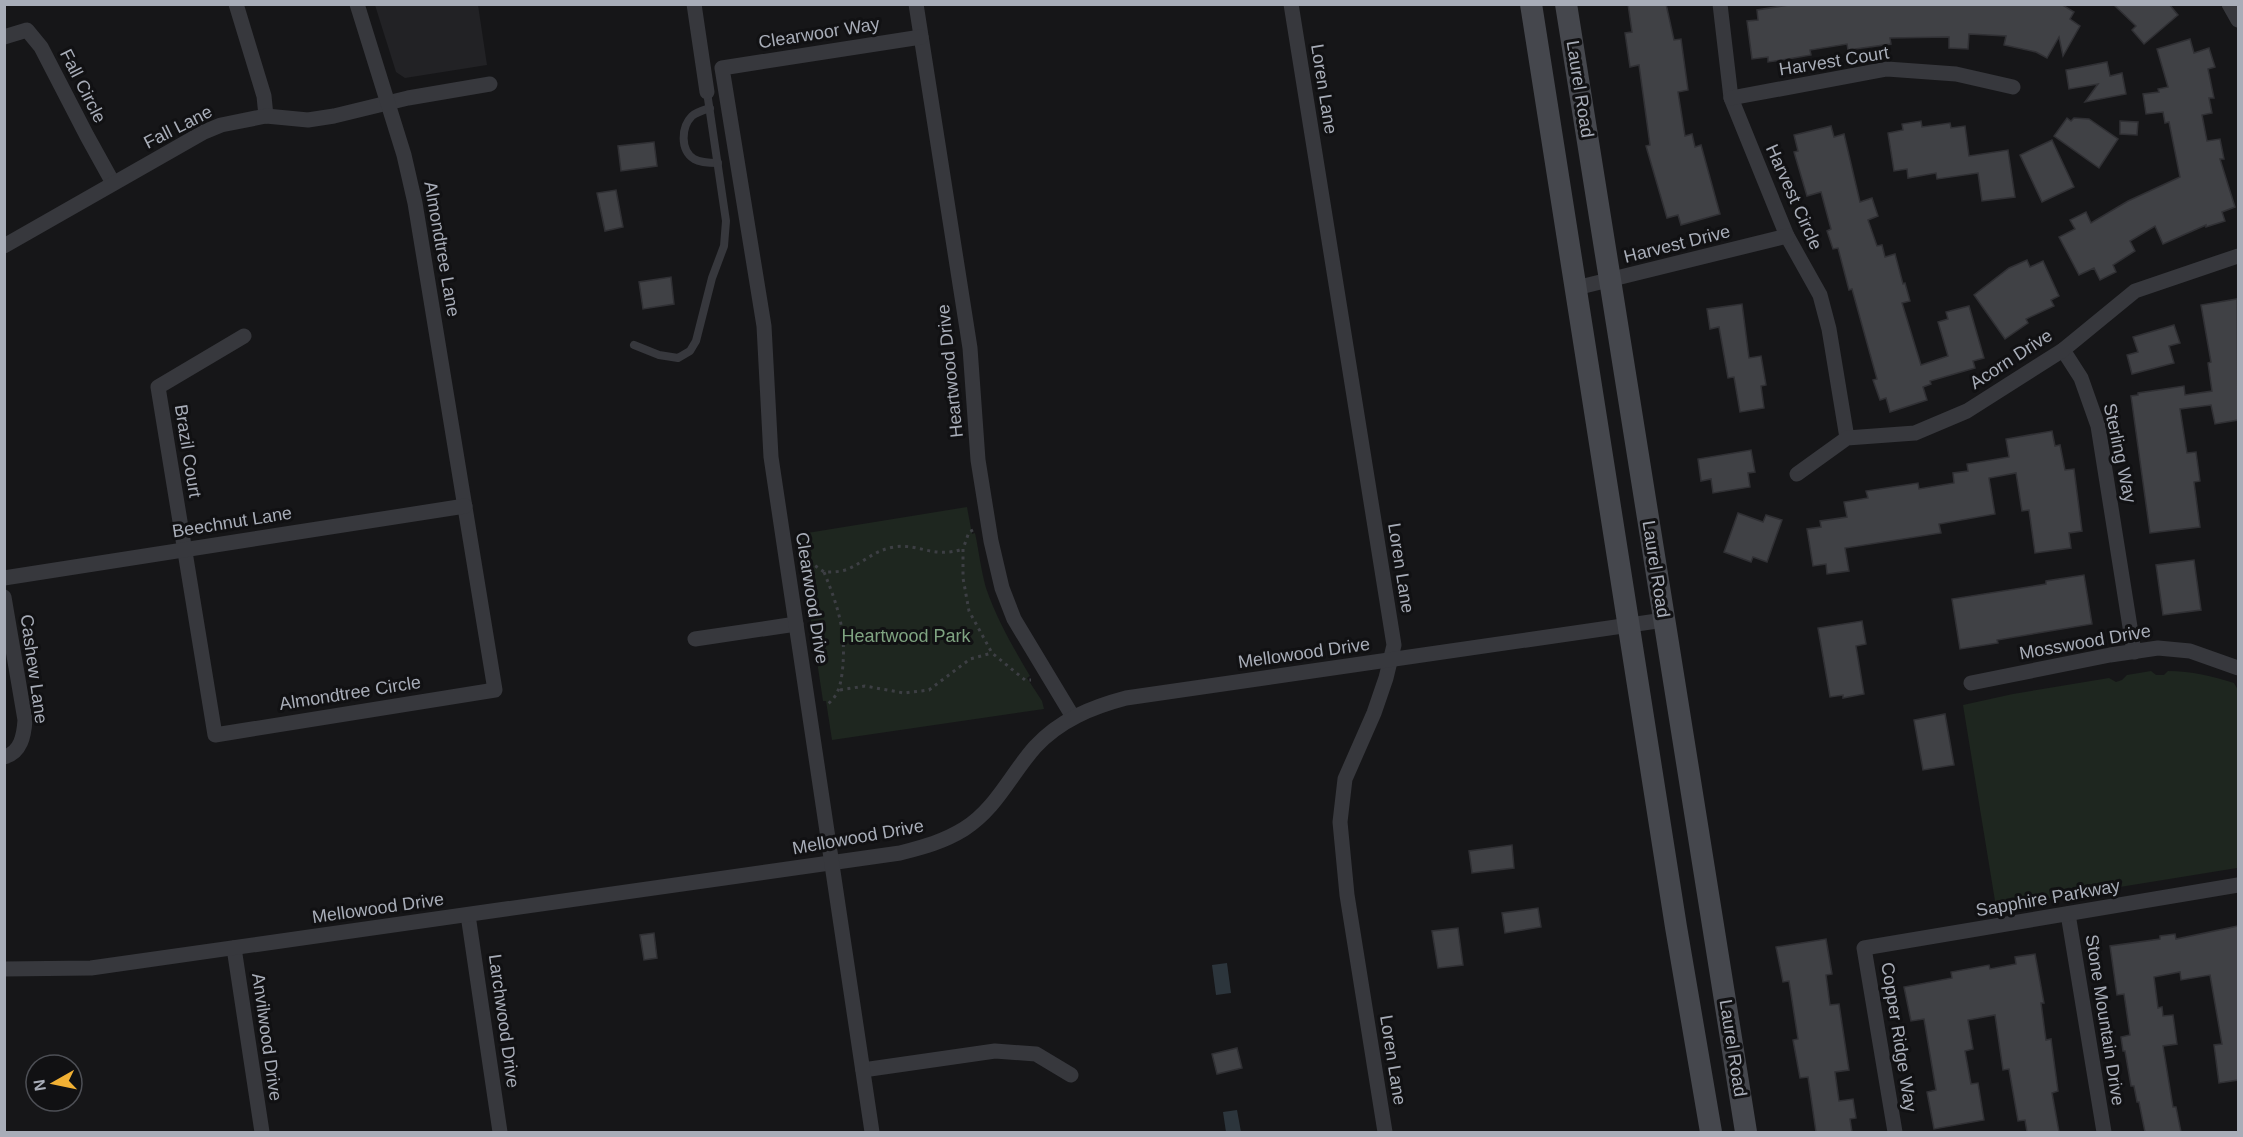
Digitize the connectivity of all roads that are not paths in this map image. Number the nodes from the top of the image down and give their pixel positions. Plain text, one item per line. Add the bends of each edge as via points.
1 (236, 4) edge
2 (357, 4) edge
3 (694, 4) edge
4 (916, 4) edge
5 (1291, 4) edge
6 (1531, 4) edge
7 (1566, 4) edge
8 (1720, 4) edge
9 (2229, 4) edge
10 (2238, 20) edge
11 (4, 37) edge
12 (921, 37) junction
13 (722, 68) joint
14 (490, 84) dead end
15 (2013, 87) dead end
16 (707, 92) joint
17 (1731, 98) junction
18 (387, 103) junction
19 (710, 108) junction
20 (266, 116) junction
21 (718, 163) junction
22 (113, 183) junction
23 (1787, 236) junction
24 (4, 246) edge
25 (2238, 256) edge
26 (1610, 280) junction
27 (1576, 288) junction
28 (244, 336) dead end
29 (634, 345) dead end
30 (2063, 350) junction
31 (1847, 438) junction
32 (1797, 474) dead end
33 (465, 506) junction
34 (185, 549) junction
35 (4, 578) edge
36 (4, 597) edge
37 (1664, 620) junction
38 (796, 624) junction
39 (1628, 626) junction
40 (695, 639) dead end
41 (2134, 652) junction
42 (1391, 661) junction
43 (2238, 668) edge
44 (1971, 683) dead end
45 (1073, 717) junction
46 (4, 757) edge
47 (832, 863) junction
48 (2238, 885) edge
49 (2068, 914) junction
50 (468, 915) junction
51 (1676, 927) junction
52 (234, 948) junction
53 (1864, 948) joint
54 (4, 969) edge
55 (1724, 997) junction
56 (863, 1070) junction
57 (1071, 1075) dead end
58 (262, 1132) edge
59 (500, 1132) edge
60 (872, 1132) edge
61 (1385, 1132) edge
62 (1711, 1132) edge
63 (1746, 1132) edge
64 (1895, 1132) edge
65 (2104, 1132) edge

1 - 20 street via 264,96
2 - 18 street, Almondtree Lane
3 - 16 street
4 - 12 street, Heartwood Drive
5 - 42 street, Loren Lane via 1393,641
6 - 27 main road, Laurel Road
7 - 26 main road, Laurel Road
8 - 17 street, Harvest Circle
9 - 10 street
11 - 22 street, Fall Circle via 27,30 41,47
12 - 13 street, Clearwoor Way
12 - 45 street, Heartwood Drive via 970,348 978,460 991,541 1014,619
13 - 38 street, Clearwood Drive via 764,326 771,457
14 - 18 street, Fall Lane
15 - 17 street, Harvest Court via 1956,74 1887,69
16 - 19 lane
17 - 23 street, Harvest Circle
18 - 20 street, Fall Lane via 308,120
18 - 33 street, Almondtree Lane via 416,203
19 - 21 lane
19 - 21 lane via 693,115 687,124 684,144 694,159
20 - 22 street, Fall Lane via 204,132
21 - 29 lane via 726,221 724,246 696,341 690,351 678,358
22 - 24 street, Fall Lane
23 - 26 street, Harvest Drive
23 - 31 street, Harvest Circle via 1820,295
25 - 30 street, Acorn Drive via 2135,291
26 - 27 street, Harvest Drive
26 - 37 main road, Laurel Road
27 - 39 main road, Laurel Road
28 - 34 street, Brazil Court via 158,387
30 - 31 street, Acorn Drive via 1967,411 1915,433
30 - 41 street, Sterling Way via 2081,378 2098,426
31 - 32 street
33 - 34 street, Beechnut Lane
33 - 34 street, Almondtree Circle via 495,690 215,735
34 - 35 street, Beechnut Lane
36 - 46 street, Cashew Lane via 25,720 20,746
37 - 39 street, Mellowood Drive
37 - 55 main road, Laurel Road
38 - 40 street
38 - 47 street, Clearwood Drive
39 - 42 street, Mellowood Drive
39 - 51 main road, Laurel Road
41 - 43 street, Mosswood Drive via 2158,648 2190,651
41 - 44 street, Mosswood Drive
42 - 45 street, Mellowood Drive via 1126,698
42 - 61 street, Loren Lane via 1374,713 1345,779 1340,822 1347,895
45 - 47 street, Mellowood Drive via 1035,748 997,801 965,828 934,844 900,853
47 - 50 street, Mellowood Drive
47 - 56 street, Clearwood Drive
48 - 49 street, Sapphire Parkway
49 - 53 street, Sapphire Parkway
49 - 65 street, Stone Mountain Drive
50 - 52 street, Mellowood Drive
50 - 59 street, Larchwood Drive
51 - 55 main road via 1694,924 1701,929 1707,964
51 - 62 main road, Laurel Road
52 - 54 street, Mellowood Drive via 91,968
52 - 58 street, Anvilwood Drive
53 - 64 street, Copper Ridge Way
55 - 63 main road, Laurel Road
56 - 57 street via 995,1051 1036,1054
56 - 60 street, Clearwood Drive

